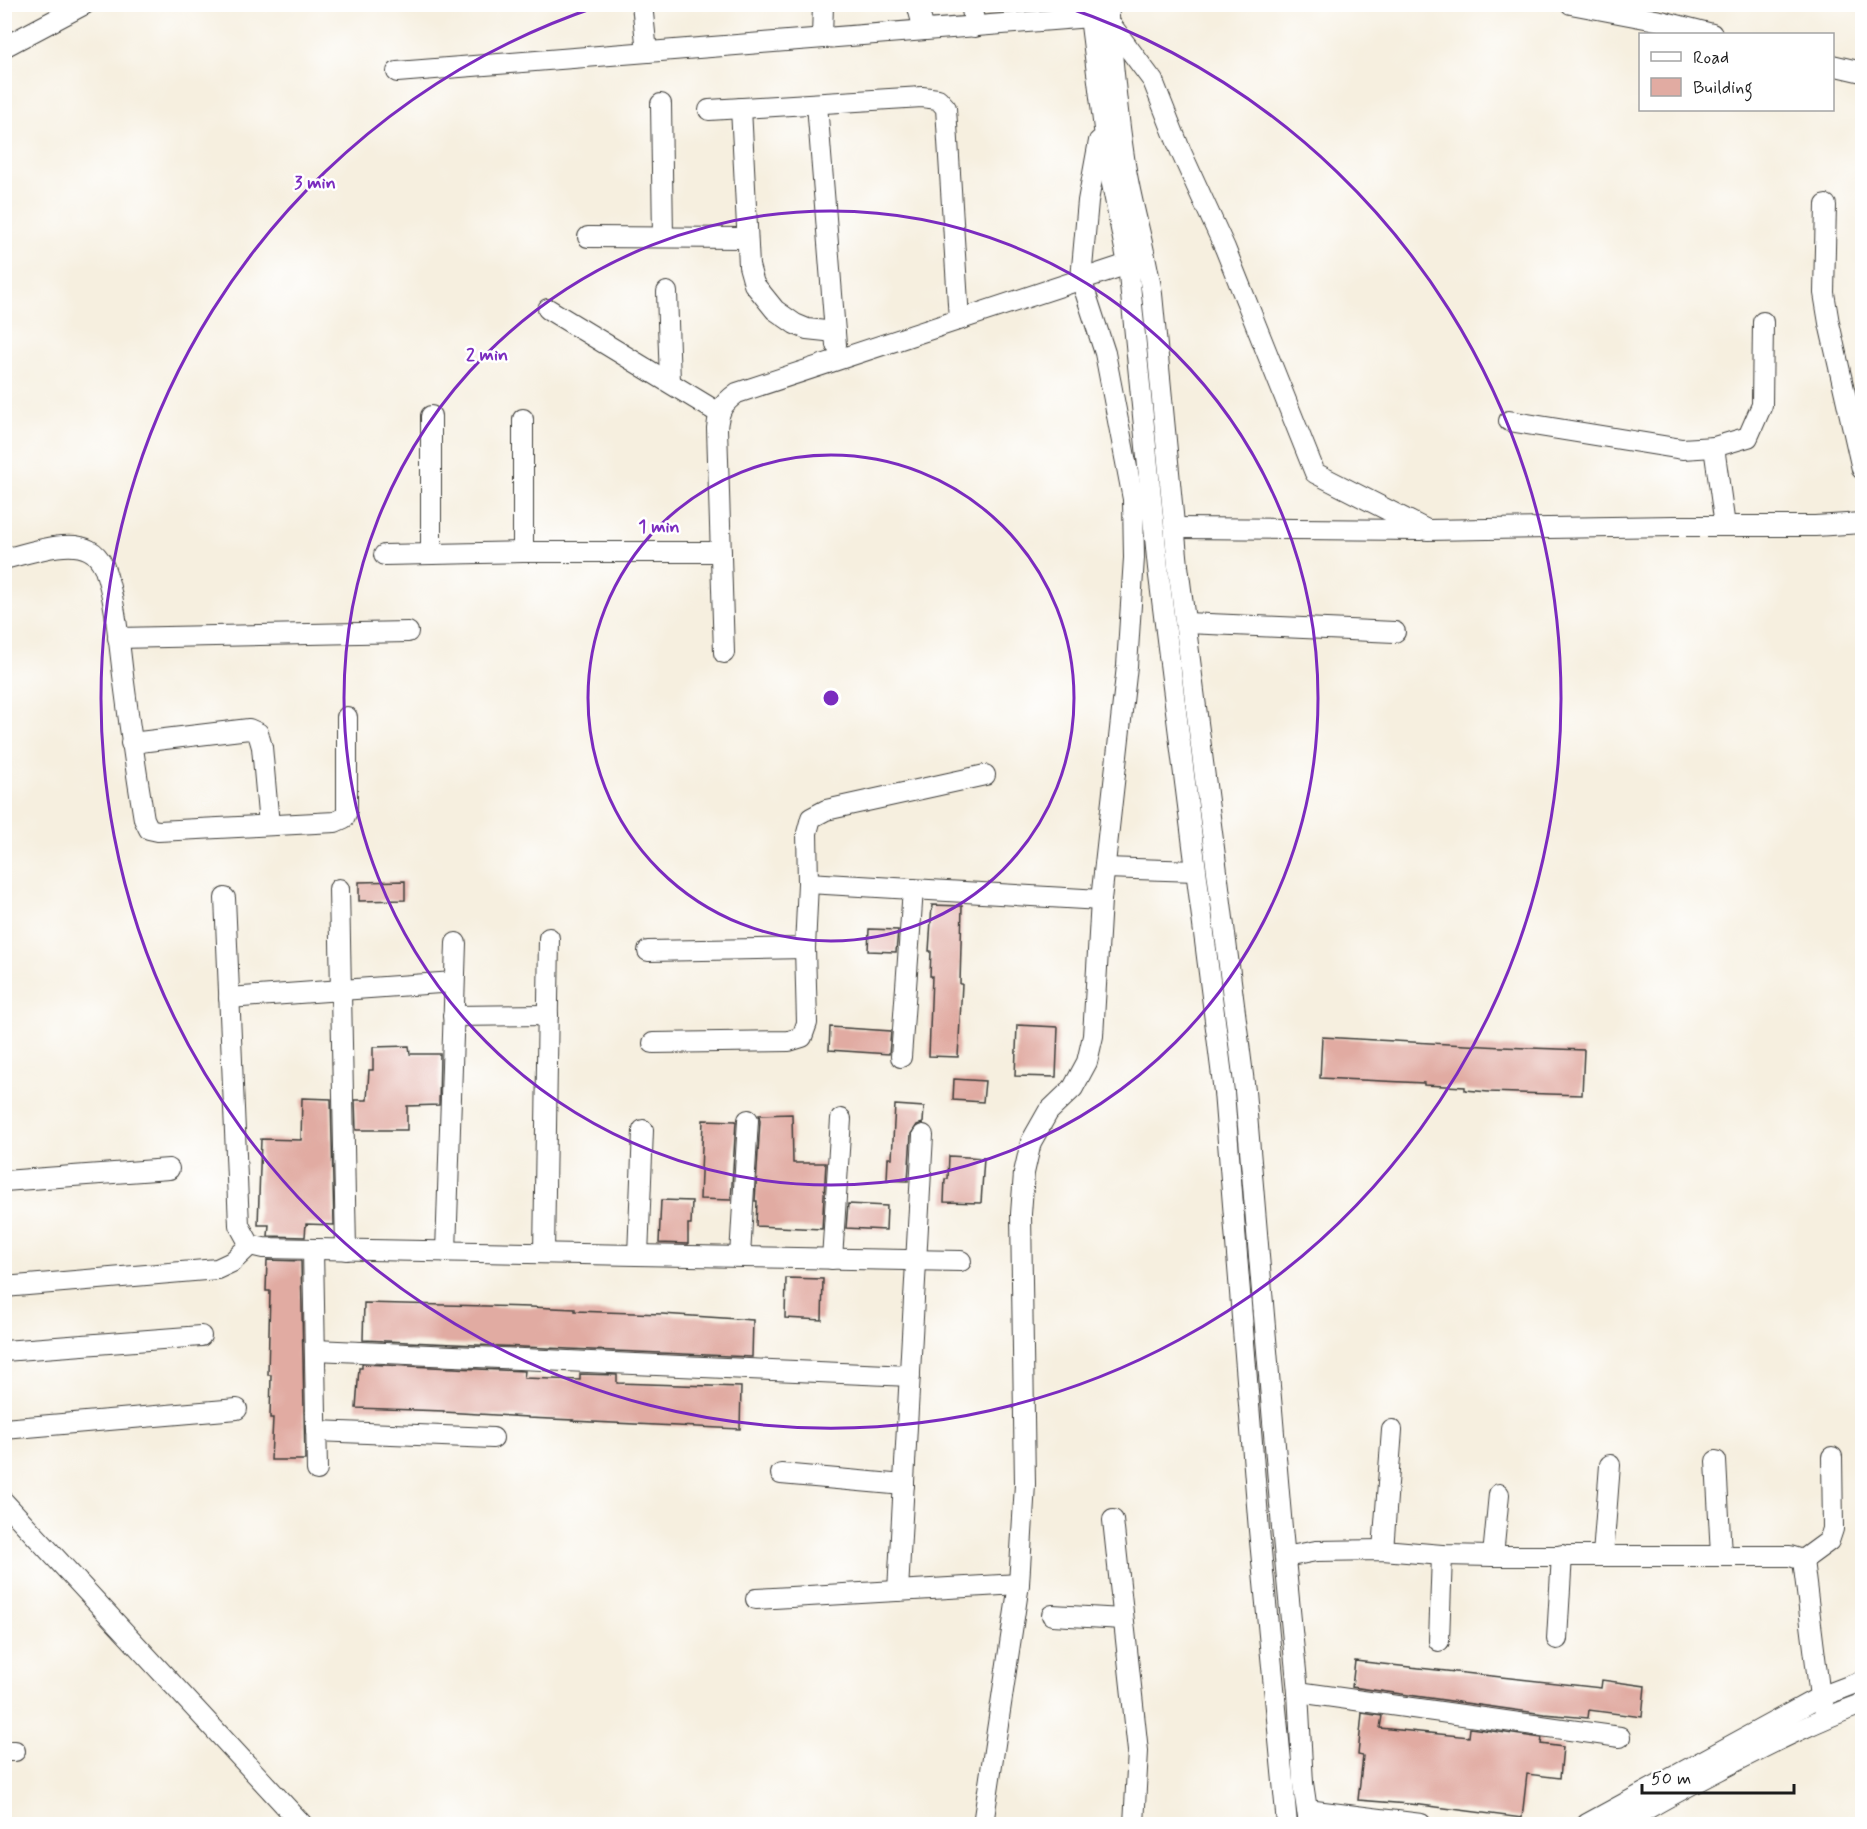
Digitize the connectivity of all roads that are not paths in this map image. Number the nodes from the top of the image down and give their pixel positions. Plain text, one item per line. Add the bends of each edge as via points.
1 (85, 4) edge
2 (642, 4) edge
3 (822, 4) edge
4 (917, 4) edge
5 (971, 4) edge
6 (1571, 4) edge
7 (1090, 11) edge
8 (1108, 13) edge
9 (975, 27) junction
10 (924, 30) junction
11 (1708, 33) edge
12 (822, 38) junction
13 (4, 47) edge
14 (647, 52) junction
15 (1834, 65) edge
16 (397, 72) dead end
17 (1863, 72) edge
18 (661, 104) dead end
19 (817, 104) junction
20 (741, 108) junction
21 (709, 110) dead end
22 (1103, 121) junction
23 (1826, 206) dead end
24 (588, 237) dead end
25 (663, 237) junction
26 (747, 238) junction
27 (1128, 264) junction
28 (1081, 279) junction
29 (666, 292) dead end
30 (548, 309) dead end
31 (959, 320) junction
32 (1763, 322) dead end
33 (835, 332) junction
34 (837, 360) junction
35 (670, 382) junction
36 (719, 413) junction
37 (431, 416) dead end
38 (523, 419) dead end
39 (1509, 421) dead end
40 (1714, 447) junction
41 (1863, 469) edge
42 (1863, 523) edge
43 (1725, 526) junction
44 (1175, 528) junction
45 (1427, 530) junction
46 (523, 552) junction
47 (721, 552) junction
48 (431, 554) junction
49 (384, 555) dead end
50 (4, 559) edge
51 (1186, 623) junction
52 (408, 632) dead end
53 (1395, 632) dead end
54 (118, 638) junction
55 (724, 653) dead end
56 (347, 717) dead end
57 (131, 743) junction
58 (985, 775) dead end
59 (269, 825) junction
60 (1105, 868) junction
61 (1196, 871) junction
62 (808, 883) junction
63 (339, 889) dead end
64 (913, 889) junction
65 (225, 898) dead end
66 (1101, 900) junction
67 (549, 938) dead end
68 (456, 943) dead end
69 (805, 948) junction
70 (648, 951) dead end
71 (454, 982) junction
72 (342, 991) junction
73 (229, 999) junction
74 (548, 1015) junction
75 (453, 1016) junction
76 (653, 1043) dead end
77 (901, 1057) dead end
78 (841, 1119) dead end
79 (748, 1120) dead end
80 (643, 1130) dead end
81 (923, 1135) dead end
82 (169, 1169) dead end
83 (4, 1181) edge
84 (250, 1245) junction
85 (313, 1249) junction
86 (346, 1250) junction
87 (446, 1252) junction
88 (544, 1253) junction
89 (638, 1255) junction
90 (740, 1256) junction
91 (832, 1259) junction
92 (916, 1260) junction
93 (961, 1261) dead end
94 (4, 1287) edge
95 (201, 1336) dead end
96 (315, 1350) junction
97 (4, 1351) edge
98 (910, 1376) junction
99 (237, 1409) dead end
100 (4, 1430) edge
101 (1392, 1430) dead end
102 (316, 1431) junction
103 (493, 1438) dead end
104 (1832, 1457) dead end
105 (1716, 1461) dead end
106 (1610, 1465) dead end
107 (317, 1470) dead end
108 (781, 1474) dead end
109 (904, 1485) junction
110 (1498, 1494) dead end
111 (4, 1502) edge
112 (1113, 1520) dead end
113 (1383, 1550) junction
114 (1442, 1555) junction
115 (1562, 1555) junction
116 (1603, 1555) junction
117 (1721, 1555) junction
118 (1493, 1556) junction
119 (1284, 1557) junction
120 (1803, 1560) junction
121 (1019, 1584) junction
122 (898, 1591) junction
123 (756, 1599) dead end
124 (1052, 1615) dead end
125 (1124, 1619) junction
126 (1557, 1639) dead end
127 (1439, 1641) dead end
128 (1863, 1681) edge
129 (1298, 1692) junction
130 (1820, 1697) junction
131 (1863, 1704) edge
132 (1827, 1716) junction
133 (1620, 1737) dead end
134 (1308, 1817) edge
135 (302, 1824) edge
136 (983, 1824) edge
137 (1134, 1824) edge
138 (1287, 1824) edge
139 (1421, 1824) edge
140 (1587, 1824) edge
141 (1622, 1824) edge

1 - 13 street
2 - 14 street
3 - 12 street
4 - 10 street
5 - 9 street
6 - 11 street
7 - 9 street
7 - 22 street
8 - 44 street via 1126,167 1152,294
8 - 45 street via 1153,81 1315,472
9 - 10 street
10 - 12 street
12 - 14 street
14 - 16 street
15 - 17 street
18 - 25 street
19 - 20 street
19 - 31 street via 922,97 938,99 946,108
19 - 33 street
20 - 21 street
20 - 26 street
22 - 27 street
22 - 28 street via 1088,201
23 - 41 street via 1824,293
24 - 25 street
25 - 26 street
26 - 33 street via 754,284 775,310 795,324
27 - 28 street
27 - 61 street via 1158,568
28 - 31 street
28 - 60 street via 1104,353 1133,499 1134,558 1127,666
29 - 35 street
30 - 35 street
31 - 34 street
32 - 40 street via 1762,405 1748,437
33 - 34 street
34 - 36 street via 737,393 725,401
35 - 36 street
36 - 47 street
37 - 48 street
38 - 46 street
39 - 40 street via 1682,449
40 - 43 street
42 - 43 street
43 - 45 street
44 - 45 street
44 - 51 street
46 - 47 street
46 - 48 street
47 - 55 street
48 - 49 street
50 - 54 street via 62,546 91,551 103,564
51 - 53 street
51 - 119 street via 1245,1091
52 - 54 street
54 - 57 street
56 - 59 street via 344,818 334,822
57 - 59 street via 149,829
57 - 59 street via 249,729 258,734
58 - 62 street via 826,810 811,818 807,833
60 - 61 street
60 - 66 street
61 - 138 street via 1224,1092
62 - 64 street
62 - 69 street
63 - 72 street
64 - 66 street
64 - 77 street
65 - 73 street
66 - 121 street via 1093,1036 1087,1062 1072,1088 1048,1112 1031,1142 1024,1173 1021,1215 1025,1484
67 - 74 street
68 - 71 street
69 - 70 street
69 - 76 street via 807,1023 802,1037 789,1041
71 - 72 street
71 - 75 street
72 - 73 street
72 - 86 street
73 - 84 street via 239,1225
74 - 75 street
74 - 88 street
75 - 87 street
78 - 91 street
79 - 90 street
80 - 89 street
81 - 92 street
82 - 83 street
84 - 85 street
84 - 94 street via 232,1262 217,1269
85 - 86 street
85 - 96 street
86 - 87 street
87 - 88 street
88 - 89 street
89 - 90 street
90 - 91 street
91 - 92 street
92 - 93 street
92 - 98 street
95 - 97 street
96 - 98 street
96 - 102 street
98 - 109 street
99 - 100 street
101 - 113 street
102 - 103 street
102 - 107 street
104 - 120 street via 1833,1529 1829,1541
105 - 117 street
106 - 116 street
108 - 109 street
109 - 122 street
110 - 118 street
111 - 135 street
112 - 125 street
113 - 114 street
113 - 119 street via 1316,1551
114 - 118 street
114 - 127 street
115 - 116 street
115 - 118 street
115 - 126 street
116 - 117 street
117 - 120 street via 1790,1556
119 - 129 street
120 - 130 street
121 - 122 street
121 - 136 street
122 - 123 street
124 - 125 street
125 - 137 street via 1138,1751
128 - 130 street
129 - 133 street
129 - 134 street
130 - 132 street
130 - 140 street
131 - 132 street
132 - 141 street
134 - 139 street

